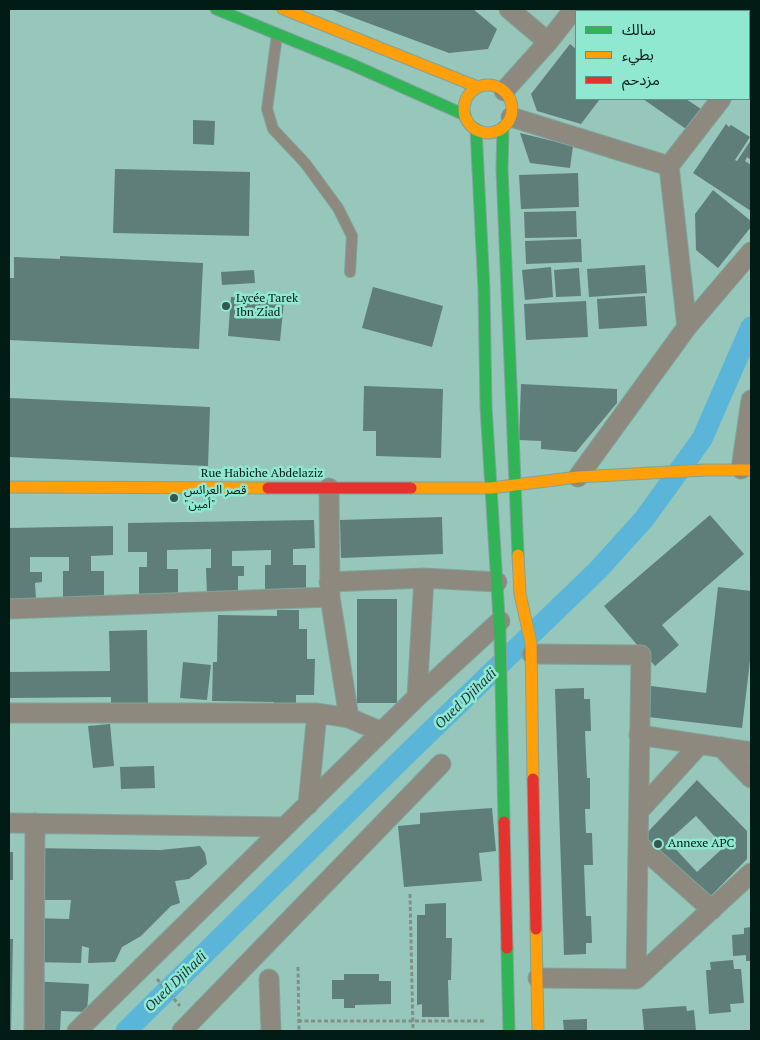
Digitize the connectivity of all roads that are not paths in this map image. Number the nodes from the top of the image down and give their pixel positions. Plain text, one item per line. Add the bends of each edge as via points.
1 (216, 9) edge
2 (509, 9) edge
3 (574, 9) edge
4 (289, 10) edge
5 (277, 34) junction
6 (548, 42) junction
7 (478, 87) junction
8 (504, 91) junction
9 (720, 100) edge
10 (465, 115) junction
11 (507, 122) junction
12 (476, 129) junction
13 (669, 166) junction
14 (751, 252) edge
15 (350, 272) dead end
16 (687, 327) junction
17 (751, 400) edge
18 (746, 469) edge
19 (578, 477) junction
20 (516, 485) junction
21 (9, 487) edge
22 (330, 488) junction
23 (491, 488) junction
24 (424, 578) junction
25 (497, 582) junction
26 (329, 589) junction
27 (9, 609) edge
28 (500, 627) junction
29 (532, 648) junction
30 (417, 697) junction
31 (9, 713) edge
32 (317, 713) junction
33 (349, 718) junction
34 (382, 732) junction
35 (639, 735) junction
36 (700, 744) junction
37 (721, 747) junction
38 (751, 752) edge
39 (441, 764) dead end
40 (751, 778) edge
41 (308, 805) junction
42 (639, 811) junction
43 (9, 823) edge
44 (35, 823) junction
45 (284, 827) junction
46 (638, 844) junction
47 (751, 873) edge
48 (712, 910) junction
49 (538, 978) junction
50 (269, 979) dead end
51 (636, 980) junction
52 (509, 1026) edge
53 (34, 1031) edge
54 (77, 1031) edge
55 (182, 1031) edge
56 (271, 1031) edge
57 (538, 1031) edge

1 - 5 main road
2 - 6 street
3 - 6 street
4 - 7 main road
5 - 10 main road
5 - 15 lane via 267,110 273,128 305,163 338,208 352,236
6 - 8 street
7 - 8 main road via 491,85
7 - 10 main road via 465,102
8 - 11 main road via 512,108
9 - 13 street
10 - 12 main road
11 - 12 main road via 495,132
11 - 13 street
11 - 20 main road via 502,169
12 - 23 main road
13 - 16 street
14 - 16 street
16 - 19 street
17 - 18 street
18 - 19 main road, Rue Habiche Abdelaziz
19 - 20 main road, Rue Habiche Abdelaziz
20 - 23 main road, Rue Habiche Abdelaziz
20 - 29 main road via 520,594
21 - 22 main road, Rue Habiche Abdelaziz
22 - 23 main road, Rue Habiche Abdelaziz
22 - 26 street
23 - 25 main road
24 - 25 street
24 - 26 street
24 - 30 street
25 - 28 main road
26 - 27 street
26 - 33 street
28 - 30 street
28 - 52 main road
29 - 35 street via 641,655
29 - 49 main road
30 - 34 street
31 - 32 street
32 - 33 street
32 - 41 street
33 - 34 street
34 - 41 street
35 - 36 street
35 - 42 street
36 - 37 street
36 - 42 street
37 - 38 street
37 - 40 street
39 - 55 street
41 - 45 street
42 - 46 street
43 - 44 street
44 - 45 street
44 - 53 street
45 - 54 street
46 - 48 street
46 - 51 street
47 - 48 street
48 - 51 street
49 - 51 street
49 - 57 main road
50 - 56 street

